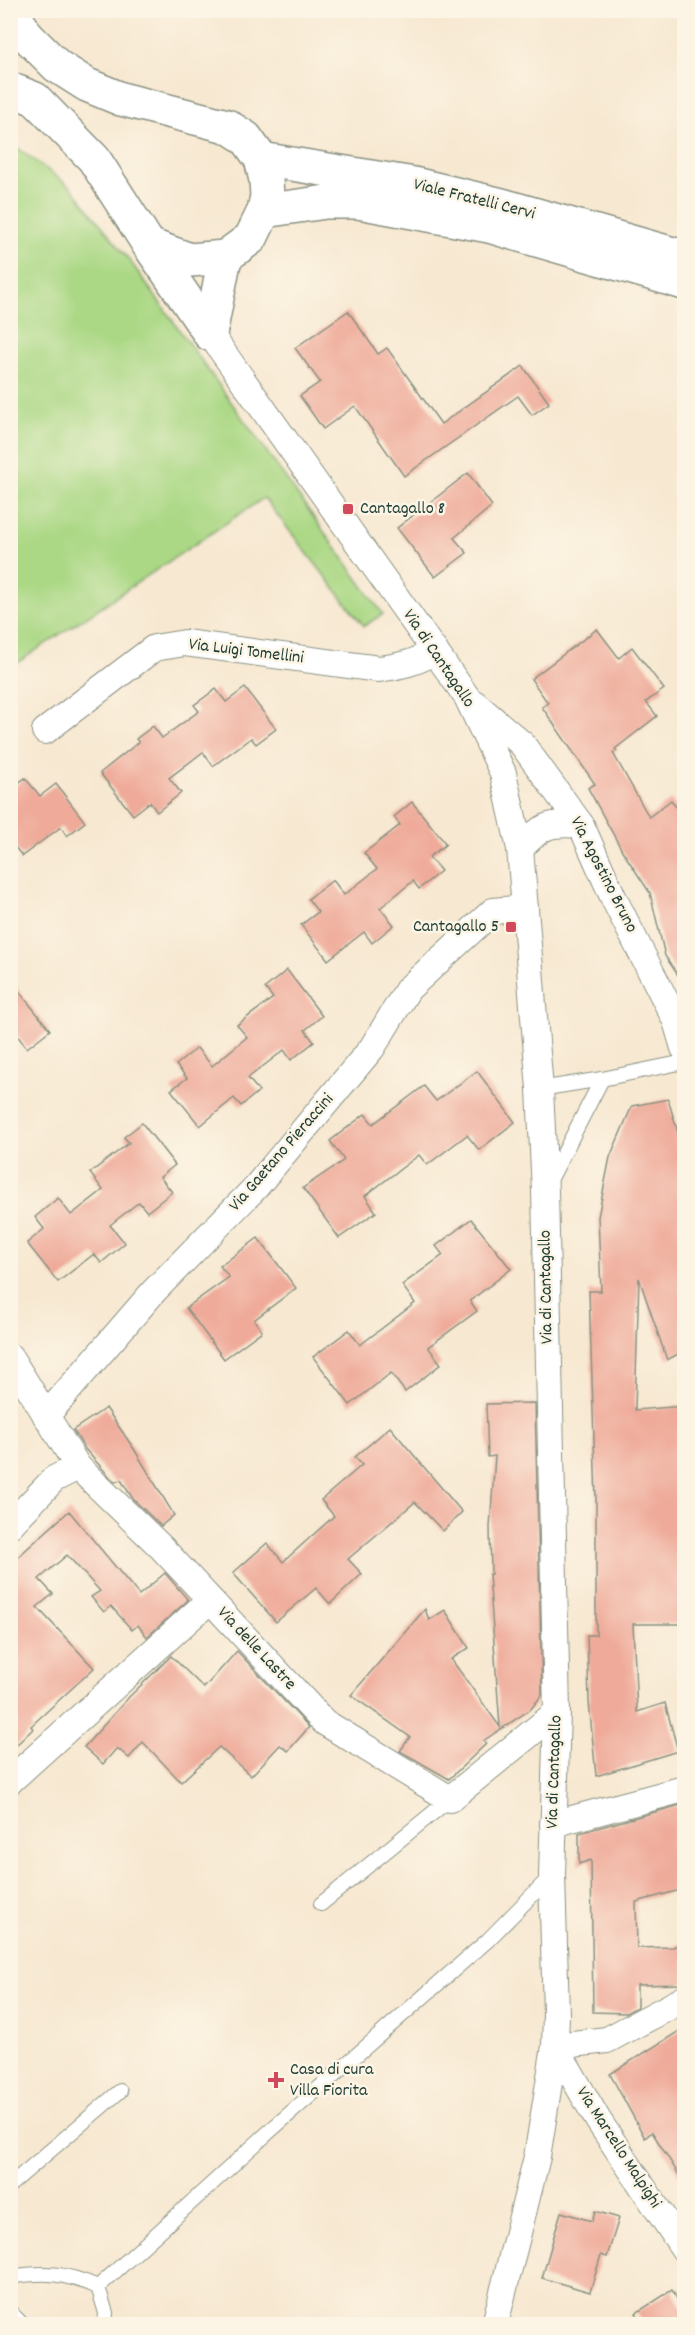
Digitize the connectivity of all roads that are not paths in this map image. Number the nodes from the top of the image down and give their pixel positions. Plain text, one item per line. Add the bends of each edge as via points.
1 (11, 10) edge
2 (10, 89) edge
3 (261, 159) junction
4 (264, 211) junction
5 (149, 245) junction
6 (225, 257) junction
7 (684, 257) edge
8 (684, 283) edge
9 (210, 334) junction
10 (435, 651) junction
11 (467, 697) junction
12 (45, 731) dead end
13 (581, 825) junction
14 (520, 849) junction
15 (525, 908) junction
16 (680, 1020) edge
17 (684, 1048) edge
18 (684, 1062) edge
19 (602, 1079) junction
20 (540, 1089) junction
21 (545, 1191) junction
22 (10, 1357) edge
23 (46, 1416) junction
24 (78, 1467) junction
25 (10, 1525) edge
26 (210, 1600) junction
27 (557, 1712) junction
28 (10, 1781) edge
29 (684, 1789) edge
30 (450, 1799) junction
31 (554, 1824) junction
32 (552, 1875) junction
33 (321, 1904) dead end
34 (684, 1999) edge
35 (555, 2046) junction
36 (120, 2091) dead end
37 (10, 2185) edge
38 (684, 2249) edge
39 (10, 2277) edge
40 (98, 2287) junction
41 (10, 2312) edge
42 (22, 2325) edge
43 (105, 2325) edge
44 (495, 2325) edge

1 - 3 main road via 28,37 57,66 87,85 120,99 227,126 246,138
2 - 5 main road via 35,99 94,159
3 - 4 main road via 267,196
3 - 7 main road, Viale Fratelli Cervi via 414,184
4 - 6 main road via 251,238
4 - 8 main road, Viale Fratelli Cervi via 326,202 358,202 489,226
5 - 6 main road via 190,260
5 - 9 main road
6 - 9 main road
9 - 10 street, Via di Cantagallo
10 - 11 street, Via di Cantagallo
10 - 12 street, Via Luigi Tomellini via 405,666 379,669 185,643 154,648
11 - 13 street, Via Agostino Bruno via 522,744
11 - 14 street, Via di Cantagallo via 502,773
13 - 14 street via 543,827
13 - 16 street, Via Agostino Bruno via 614,898
14 - 15 street, Via di Cantagallo
15 - 20 street, Via di Cantagallo
15 - 23 street, Via Gaetano Pieraccini via 493,911 408,989 372,1048 255,1188 154,1291
16 - 17 street, Via Agostino Bruno
18 - 19 lane
19 - 20 lane
19 - 21 lane
20 - 21 street, Via di Cantagallo
21 - 27 street, Via di Cantagallo
22 - 23 street, Via delle Lastre
23 - 24 street, Via delle Lastre
24 - 25 street via 54,1479
24 - 26 street, Via delle Lastre
26 - 28 street
26 - 30 street, Via delle Lastre via 324,1722
27 - 30 street
27 - 31 street, Via di Cantagallo
29 - 31 street
30 - 33 lane
31 - 32 street, Via di Cantagallo
32 - 35 street, Via di Cantagallo
32 - 40 lane via 488,1940
34 - 35 street via 607,2040
35 - 38 street, Via Marcello Malpighi via 598,2120
35 - 44 street, Via di Cantagallo via 537,2157
36 - 37 lane
39 - 40 lane via 48,2272
40 - 43 lane via 106,2313
41 - 42 lane

